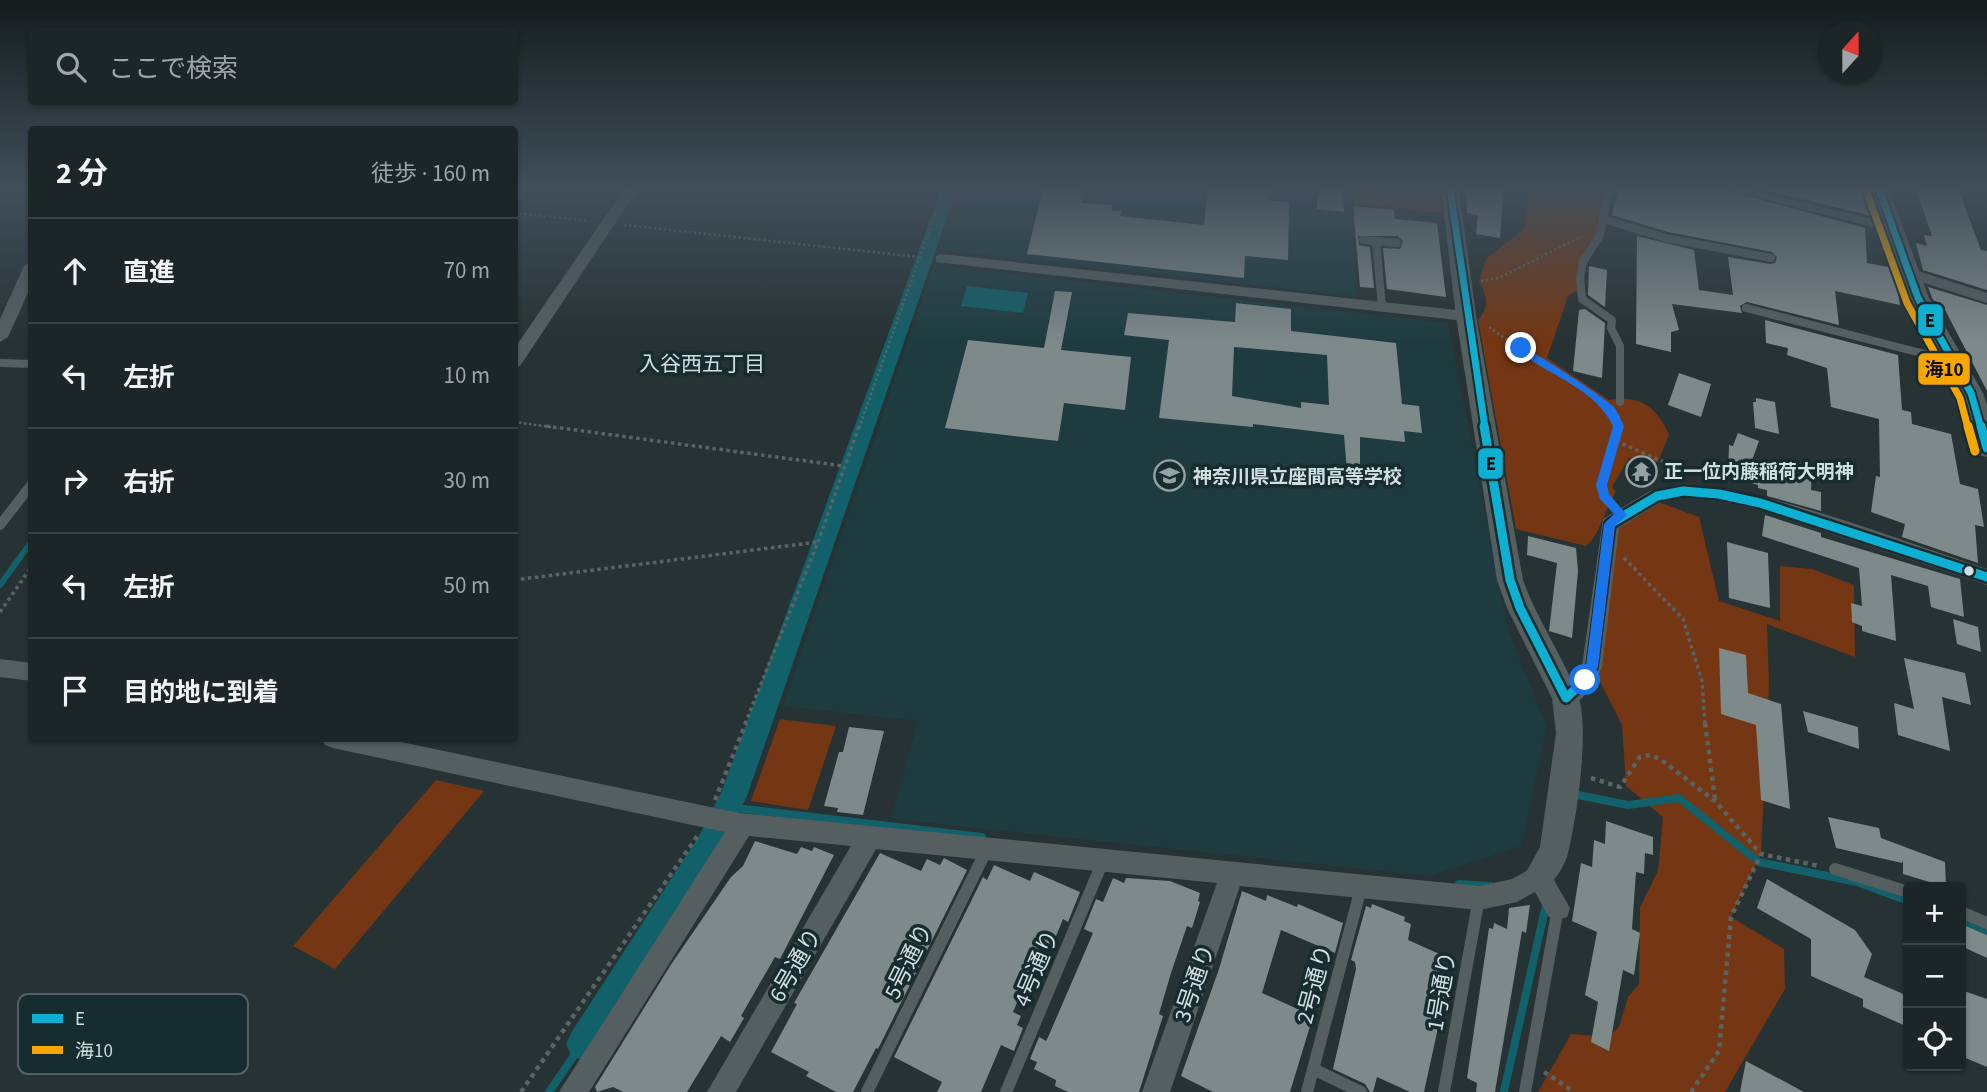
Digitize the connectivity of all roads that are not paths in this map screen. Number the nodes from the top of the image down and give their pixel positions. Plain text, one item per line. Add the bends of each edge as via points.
1 (597, 240) edge
2 (1363, 240) dead end
3 (1457, 240) edge
4 (1594, 240) edge
5 (1676, 240) edge
6 (1896, 240) edge
7 (1376, 241) junction
8 (1397, 243) dead end
9 (1771, 258) dead end
10 (941, 259) dead end
11 (1908, 273) junction
12 (28, 275) edge
13 (1987, 298) edge
14 (1382, 307) junction
15 (1746, 308) dead end
16 (1466, 316) junction
17 (0, 337) edge
18 (518, 356) edge
19 (1956, 362) junction
20 (0, 363) edge
21 (28, 363) edge
22 (1620, 402) dead end
23 (1987, 448) edge
24 (28, 489) edge
25 (0, 525) edge
26 (1987, 577) edge
27 (0, 668) edge
28 (28, 672) edge
29 (1566, 698) junction
30 (351, 742) edge
31 (741, 825) junction
32 (869, 838) junction
33 (987, 849) junction
34 (1103, 860) junction
35 (1835, 869) road end
36 (1231, 874) junction
37 (1539, 876) junction
38 (1361, 888) junction
39 (1903, 890) edge
40 (1479, 898) junction
41 (1558, 908) joint
42 (1966, 914) edge
43 (1987, 923) edge
44 (1313, 1069) junction
45 (573, 1092) edge
46 (720, 1092) edge
47 (867, 1092) edge
48 (1006, 1092) edge
49 (1156, 1092) edge
50 (1307, 1092) edge
51 (1361, 1092) edge
52 (1444, 1092) edge
53 (1525, 1092) edge

1 - 18 street
2 - 7 lane
3 - 16 street
4 - 22 lane via 1583,262 1580,288 1582,299 1612,320 1620,346
5 - 9 lane
6 - 11 main road
7 - 8 lane
7 - 14 lane
10 - 14 street
11 - 13 street
11 - 19 main road
12 - 17 street
14 - 16 street
15 - 19 lane
16 - 29 street via 1510,580
19 - 23 main road via 1971,393
20 - 21 lane
24 - 25 lane
26 - 29 street via 1760,503 1683,491 1657,496 1610,524 1592,667
27 - 28 street
29 - 37 street via 1570,733 1554,851
30 - 31 street
31 - 32 street
31 - 45 street
32 - 33 street
32 - 46 street, 6号通り
33 - 34 street
33 - 47 lane, 5号通り
34 - 36 street
34 - 48 lane, 4号通り
35 - 39 lane
36 - 38 street
36 - 49 street, 3号通り
37 - 40 street via 1517,890
37 - 41 street
38 - 40 street
38 - 44 lane, 2号通り
40 - 52 lane, 1号通り
41 - 53 lane
42 - 43 lane
44 - 50 lane, 2号通り
44 - 51 lane

